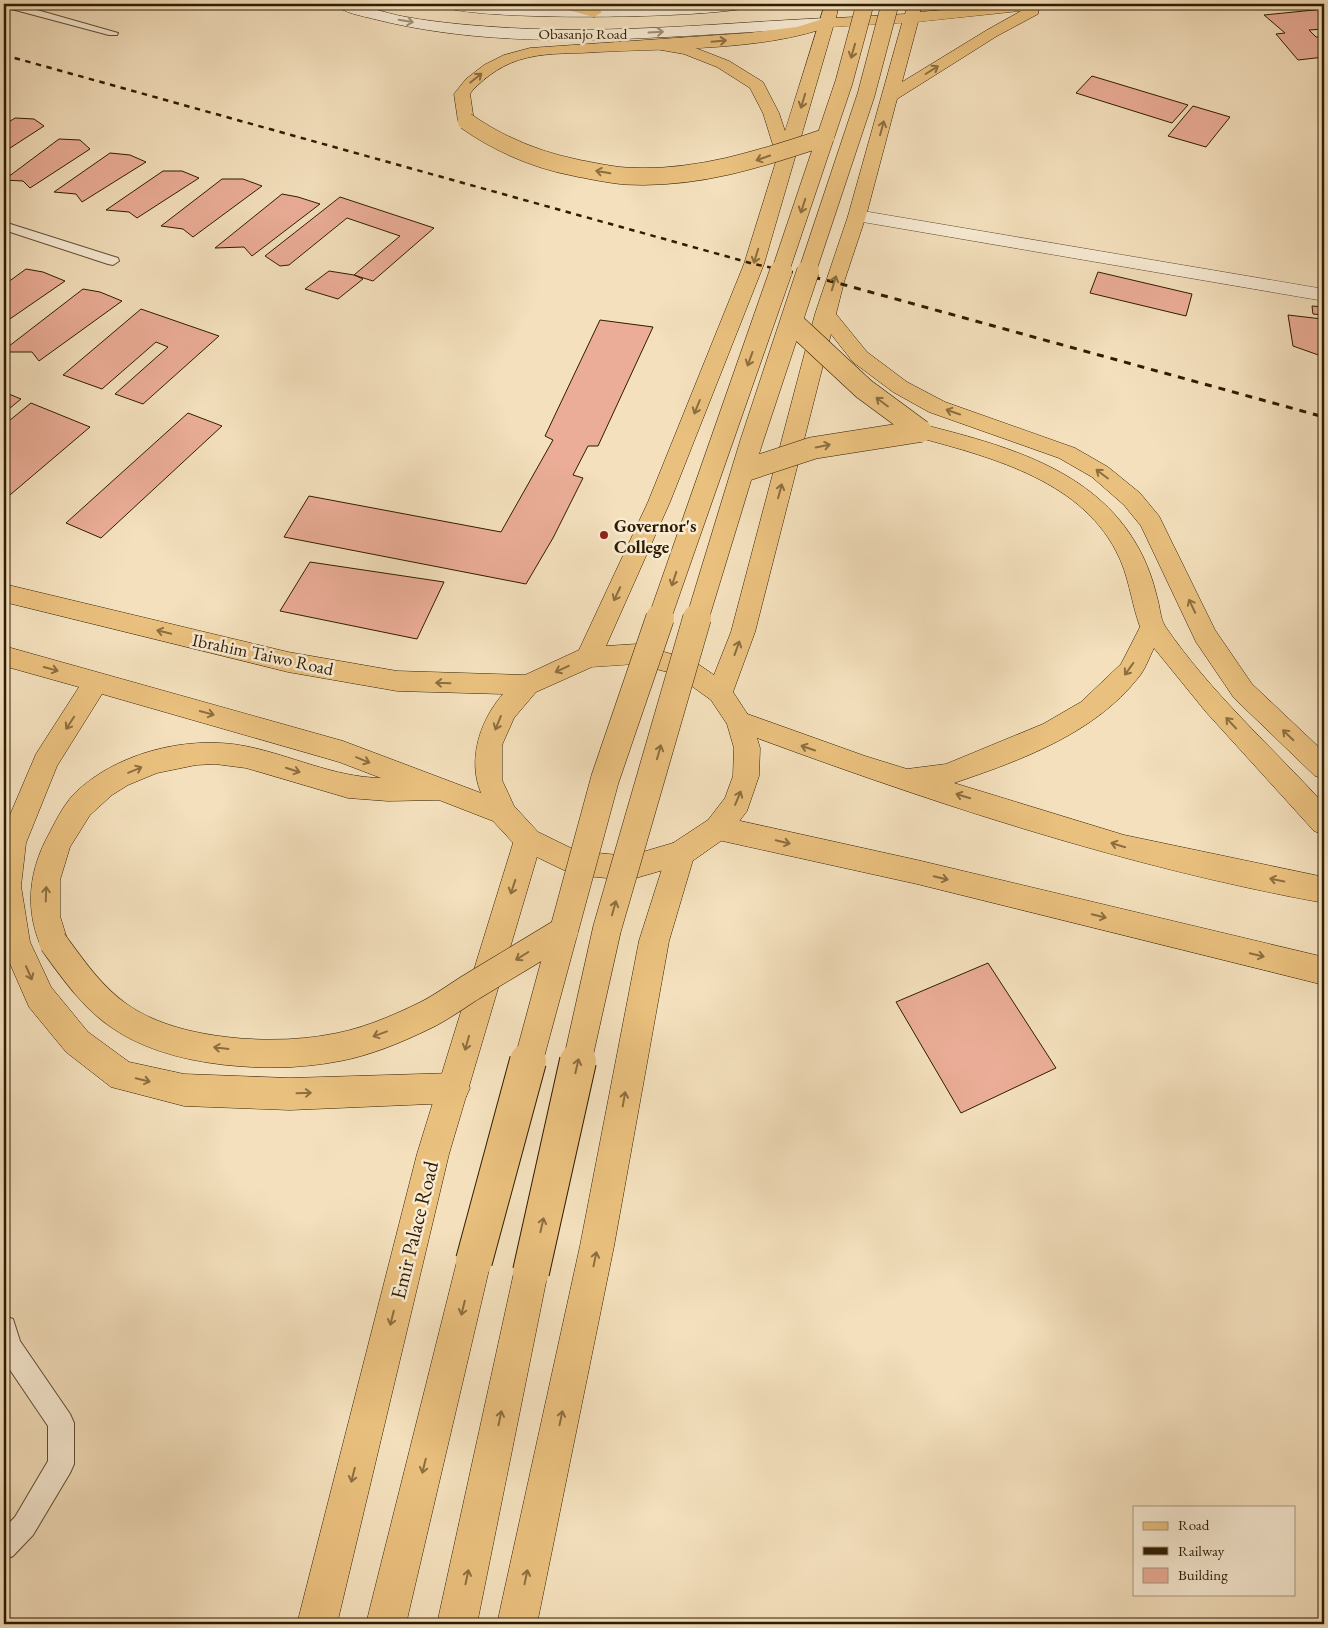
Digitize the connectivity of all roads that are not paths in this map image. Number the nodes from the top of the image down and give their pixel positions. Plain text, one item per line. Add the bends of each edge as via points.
1 (5, 4) edge
2 (343, 4) edge
3 (446, 4) edge
4 (562, 4) edge
5 (749, 4) edge
6 (832, 4) edge
7 (865, 4) edge
8 (890, 4) edge
9 (1046, 4) edge
10 (728, 5) edge
11 (913, 11) edge
12 (594, 12) junction
13 (826, 23) junction
14 (113, 33) dead end
15 (656, 45) junction
16 (890, 96) junction
17 (826, 137) junction
18 (786, 159) junction
19 (858, 216) junction
20 (4, 226) edge
21 (113, 262) dead end
22 (1324, 295) edge
23 (825, 314) junction
24 (792, 322) junction
25 (920, 431) junction
26 (743, 471) junction
27 (4, 593) edge
28 (1153, 626) junction
29 (4, 656) edge
30 (588, 657) junction
31 (96, 682) junction
32 (527, 685) junction
33 (720, 693) junction
34 (739, 721) junction
35 (1324, 768) edge
36 (906, 779) junction
37 (442, 789) junction
38 (503, 813) junction
39 (1324, 823) edge
40 (718, 828) junction
41 (528, 840) junction
42 (681, 854) junction
43 (1324, 890) edge
44 (564, 930) junction
45 (1324, 971) edge
46 (454, 1088) junction
47 (4, 1328) edge
48 (4, 1547) edge
49 (317, 1624) edge
50 (386, 1624) edge
51 (457, 1624) edge
52 (516, 1624) edge

1 - 14 lane
2 -> 13 main road, Obasanjo Road via 431,26 511,33 621,34
3 - 12 main road, Obasanjo Road via 508,11
4 - 12 main road
5 - 10 main road, Obasanjo Road
6 - 13 main road
7 -> 17 main road, bridge
8 - 24 main road, bridge via 866,95
9 - 11 main road
16 -> 9 main road via 992,32
10 - 12 main road, Obasanjo Road
11 - 13 main road
11 - 16 main road
15 -> 13 main road via 788,34
13 -> 18 main road
17 -> 15 main road, bridge via 744,164 707,172 666,177 624,176 543,161 509,148 466,121 462,94 472,81 511,58 541,51
15 - 18 main road via 687,50 723,64 757,85 771,113
19 -> 16 main road
17 -> 44 main road, bridge via 605,779
18 -> 30 main road via 754,264 659,502
19 - 22 main road
23 -> 19 main road
20 - 21 lane
33 -> 23 main road via 743,632
35 -> 23 main road via 1243,691 1205,635 1151,522 1132,499 1100,472 1067,452 937,406 900,387 860,357
25 -> 24 main road, bridge via 864,389
24 - 26 main road, bridge
26 -> 25 main road, bridge via 813,448
25 - 28 main road via 1019,460 1069,485 1101,513 1124,543 1136,568
51 -> 26 main road, bridge via 608,929
32 -> 27 main road, Ibrahim Taiwo Road via 397,682 288,662
28 -> 36 main road via 1130,671 1090,709 1052,732 981,763 946,775
39 -> 28 main road via 1218,710
29 -> 31 main road
30 -> 32 main road
30 - 33 main road via 637,654 683,667
31 -> 37 main road via 343,752
31 -> 46 main road via 45,762 34,786 12,843 7,886 18,950 40,997 77,1042 122,1076 184,1090 290,1094
32 -> 38 main road via 503,712 489,745 489,780
33 - 34 main road
36 -> 34 main road via 803,746
40 -> 34 main road via 737,803 746,776 747,748
43 -> 36 main road via 1124,847
37 - 38 main road
44 -> 37 main road, bridge via 430,1013 340,1047 274,1054 214,1048 130,1023 99,998 53,942 45,914 46,873 61,834 87,798 118,778 158,760 215,752 281,766 336,784 376,790
38 - 41 main road
40 - 42 main road
40 -> 45 main road via 917,872
41 - 42 main road via 574,863 629,868
41 -> 46 main road, Emir Palace Road
52 -> 42 main road via 598,1246 654,941
44 -> 50 main road, bridge via 474,1261
46 -> 49 main road, Emir Palace Road via 432,1154
47 - 48 lane via 10,1347 61,1422 61,1464 24,1526

